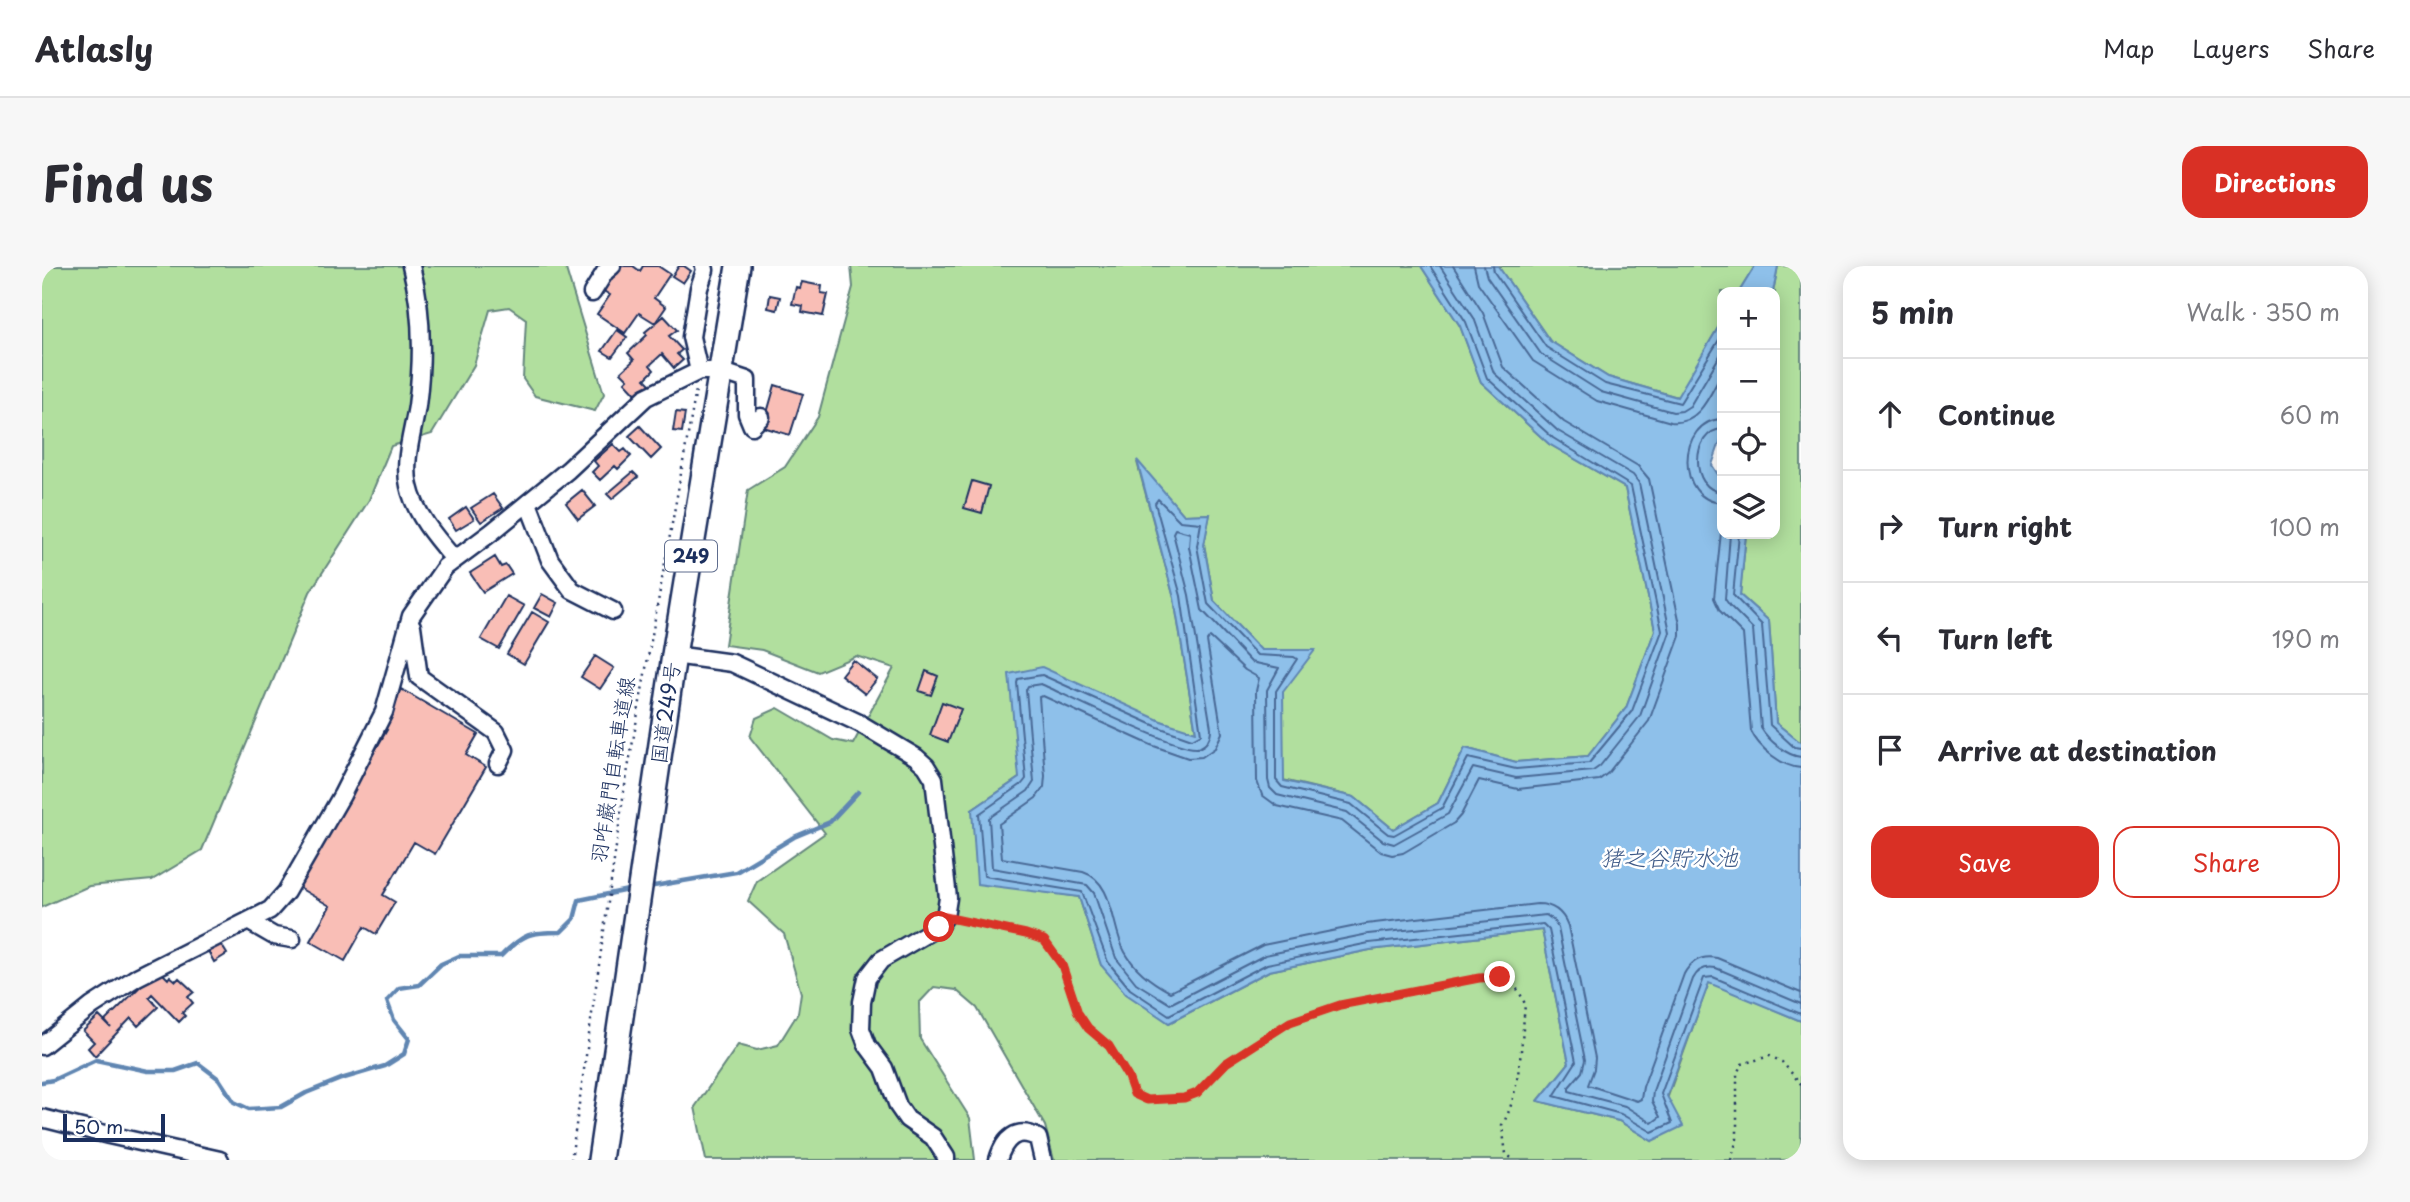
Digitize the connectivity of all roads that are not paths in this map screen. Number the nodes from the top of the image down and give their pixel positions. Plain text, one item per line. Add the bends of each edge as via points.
1 (411, 266) edge
2 (612, 266) edge
3 (704, 266) edge
4 (738, 266) edge
5 (592, 293) dead end
6 (705, 376) junction
7 (761, 417) dead end
8 (528, 503) junction
9 (454, 559) junction
10 (614, 611) dead end
11 (411, 616) junction
12 (674, 655) junction
13 (498, 764) dead end
14 (248, 921) junction
15 (292, 939) dead end
16 (42, 1046) edge
17 (42, 1118) edge
18 (220, 1160) edge
19 (600, 1160) edge
20 (946, 1160) edge
21 (998, 1160) edge
22 (1043, 1160) edge

1 - 9 street via 422,317 417,403 406,470 422,517
2 - 5 street
3 - 6 street via 691,337
4 - 6 highway, 国道249号 / 249
6 - 7 street via 747,380 747,414 752,426
6 - 8 street via 646,397
6 - 12 highway, 国道249号 / 249
8 - 9 street
8 - 10 street via 550,560 572,590
9 - 11 street
11 - 13 street via 419,677 496,732 505,750
11 - 14 street via 384,712 342,795 286,892 270,910
12 - 19 highway, 国道249号 / 249
12 - 20 street via 732,663 859,723 916,757 934,779 948,898 945,917 939,927 881,960 867,978 861,1029 884,1068 898,1106 907,1119 933,1137
14 - 15 street via 274,936
14 - 16 street via 137,977
17 - 18 street
21 - 22 street via 1011,1137 1020,1132 1038,1138

